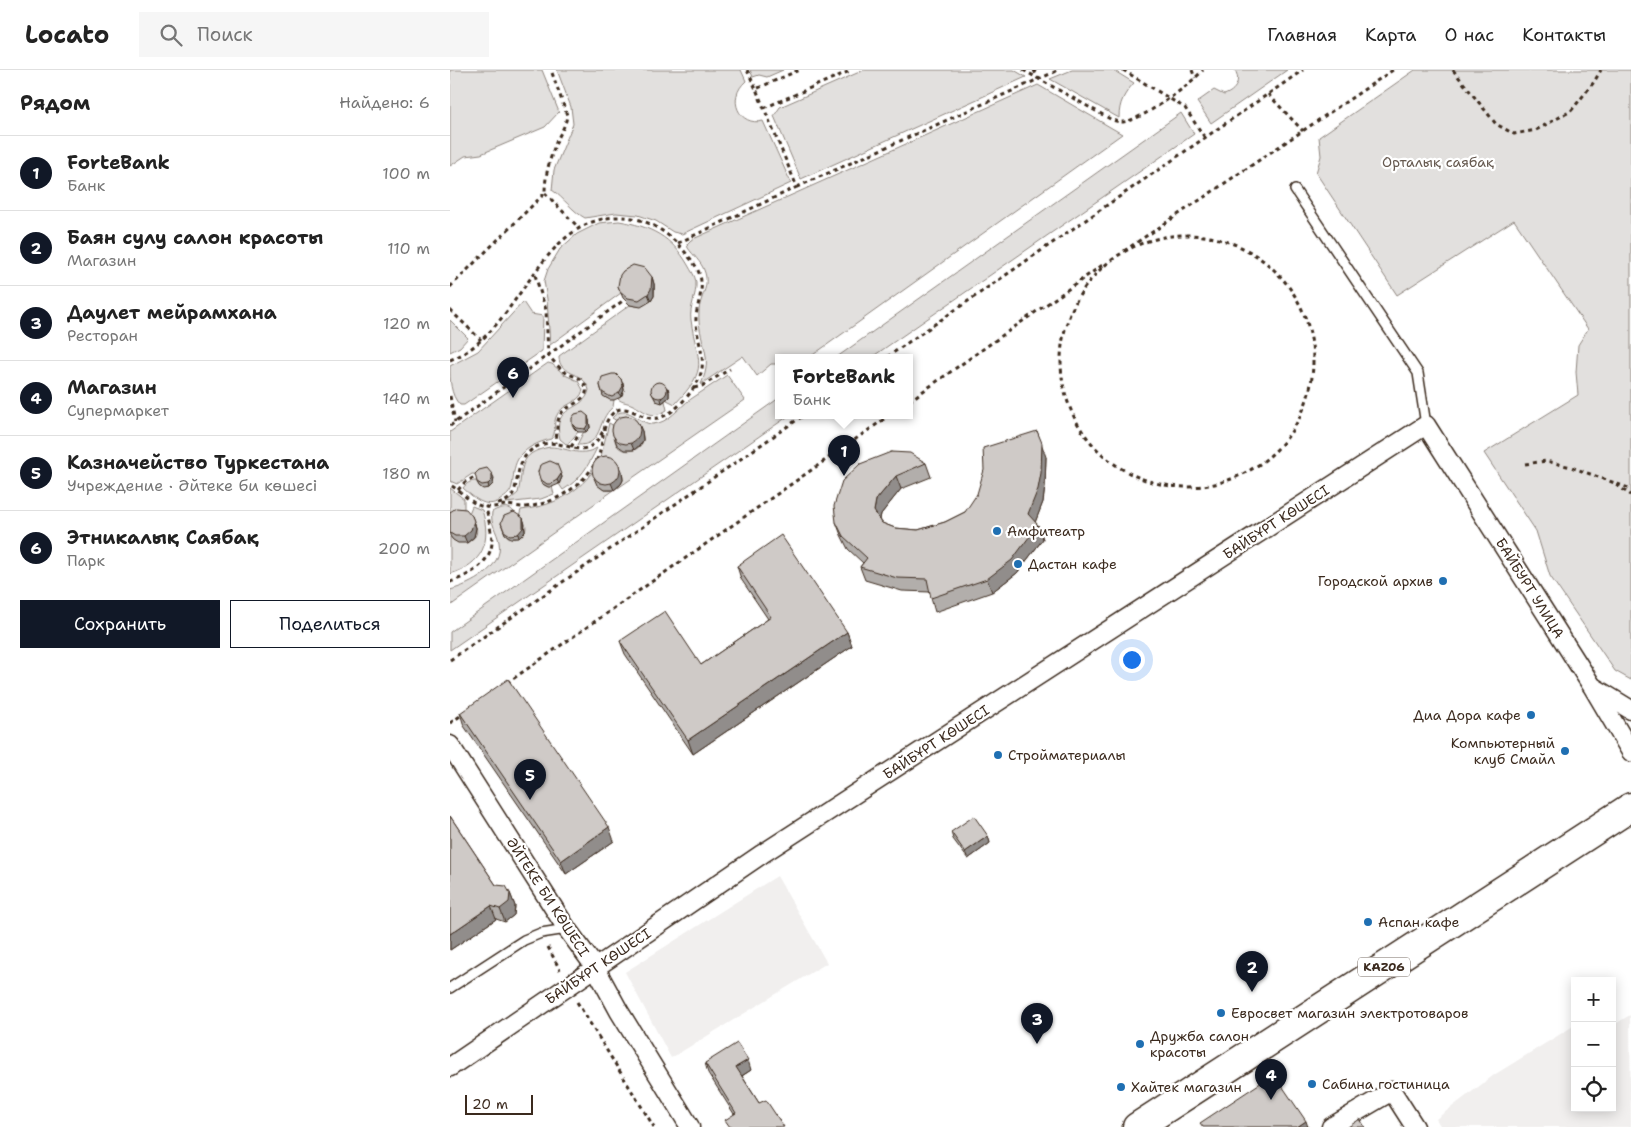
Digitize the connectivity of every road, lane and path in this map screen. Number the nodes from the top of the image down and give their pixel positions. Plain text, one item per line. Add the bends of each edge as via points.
1 (551, 70) edge
2 (747, 70) edge
3 (798, 70) edge
4 (852, 70) edge
5 (1023, 70) edge
6 (1034, 70) edge
7 (1059, 70) edge
8 (1123, 70) edge
9 (1192, 70) edge
10 (1203, 70) edge
11 (1303, 70) edge
12 (1393, 70) edge
13 (1453, 70) edge
14 (1601, 70) edge
15 (1196, 78) junction
16 (1038, 79) junction
17 (756, 89) junction
18 (1268, 94) junction
19 (1169, 98) junction
20 (764, 108) junction
21 (1302, 131) junction
22 (1205, 138) junction
23 (797, 187) junction
24 (1295, 190) dead end
25 (545, 194) junction
26 (579, 228) junction
27 (678, 243) junction
28 (1110, 260) junction
29 (535, 274) junction
30 (450, 287) edge
31 (624, 300) edge
32 (450, 310) edge
33 (481, 340) junction
34 (891, 354) edge
35 (548, 355) junction
36 (450, 360) edge
37 (730, 369) dead end
38 (694, 388) junction
39 (450, 396) edge
40 (913, 398) edge
41 (798, 419) edge
42 (884, 419) edge
43 (455, 423) junction
44 (1426, 425) junction
45 (450, 426) edge
46 (605, 428) junction
47 (578, 436) edge
48 (556, 442) junction
49 (572, 447) junction
50 (1525, 464) dead end
51 (475, 477) edge
52 (1614, 483) junction
53 (450, 486) edge
54 (1631, 488) edge
55 (458, 490) junction
56 (1631, 495) edge
57 (486, 507) junction
58 (450, 582) edge
59 (450, 660) edge
60 (507, 683) edge
61 (1592, 686) junction
62 (1631, 710) edge
63 (466, 712) edge
64 (450, 723) edge
65 (450, 745) edge
66 (1631, 752) edge
67 (1631, 806) edge
68 (567, 929) junction
69 (541, 933) junction
70 (595, 967) junction
71 (568, 986) junction
72 (450, 988) edge
73 (450, 1067) edge
74 (654, 1127) edge
75 (690, 1127) edge
76 (1137, 1127) edge
77 (1331, 1127) edge
78 (1416, 1127) edge

1 - 25 path via 567,123 556,142 547,169
2 - 17 path
3 - 17 path
4 - 20 path
5 - 16 path
6 - 16 path
7 - 16 path
8 - 19 path
9 - 15 path
10 - 15 path
11 - 18 path
12 - 21 path
13 - 14 path via 1496,124 1514,134 1536,130 1571,111
15 - 19 path
16 - 19 path via 1118,122 1134,119
16 - 23 path
17 - 20 path
18 - 21 path
18 - 22 path
19 - 22 path via 1185,108
20 - 23 path
21 - 28 path
22 - 34 path
23 - 27 path
24 - 44 lane via 1418,373
25 - 26 path
25 - 30 path
26 - 27 path via 607,218 631,218 667,233
26 - 29 path via 554,248
27 - 38 path via 693,262 702,282 696,324 703,363 700,380
28 - 28 path via 1082,289 1065,325 1060,365 1067,404 1086,439 1115,467 1151,484 1191,489 1230,481 1265,462 1295,429 1312,388 1313,344 1300,302 1273,267 1236,243 1193,234 1149,240
28 - 40 path
29 - 33 path
29 - 35 path via 546,310
31 - 35 path
32 - 33 path
33 - 36 path
35 - 43 path
35 - 48 path via 560,368 583,382 586,388 582,400 560,415
37 - 38 path
38 - 46 path via 667,415 657,419 646,418 620,408 606,421
39 - 43 path
41 - 59 path
42 - 60 path
43 - 45 path
44 - 61 street, БАЙБУРТ УЛИЦА
44 - 70 street, БАЙБҰРТ КӨШЕСІ via 762,854
46 - 49 path via 592,446 586,449
46 - 57 path via 598,457 580,482 566,493 525,507
47 - 49 path
48 - 49 path
48 - 57 path via 543,444 529,452 519,466 514,493 502,504
50 - 52 path via 1546,461
51 - 55 path
52 - 54 path
52 - 56 path
53 - 55 path
55 - 57 path via 473,503
57 - 58 path via 492,543 487,556 477,568
61 - 62 street
61 - 66 street, БАЙБУРТ УЛИЦА
63 - 64 path
65 - 68 street, ӘЙТЕКЕ БИ КӨШЕСІ
67 - 76 main road, KАZ06
68 - 69 lane
68 - 70 street, ӘЙТЕКЕ БИ КӨШЕСІ
69 - 71 path
69 - 72 lane
70 - 71 street, БАЙБҰРТ КӨШЕСІ
70 - 75 street, ӘЙТЕКЕ БИ КӨШЕСІ
71 - 73 street, БАЙБҰРТ КӨШЕСІ
71 - 74 path
77 - 78 street via 1392,1091

